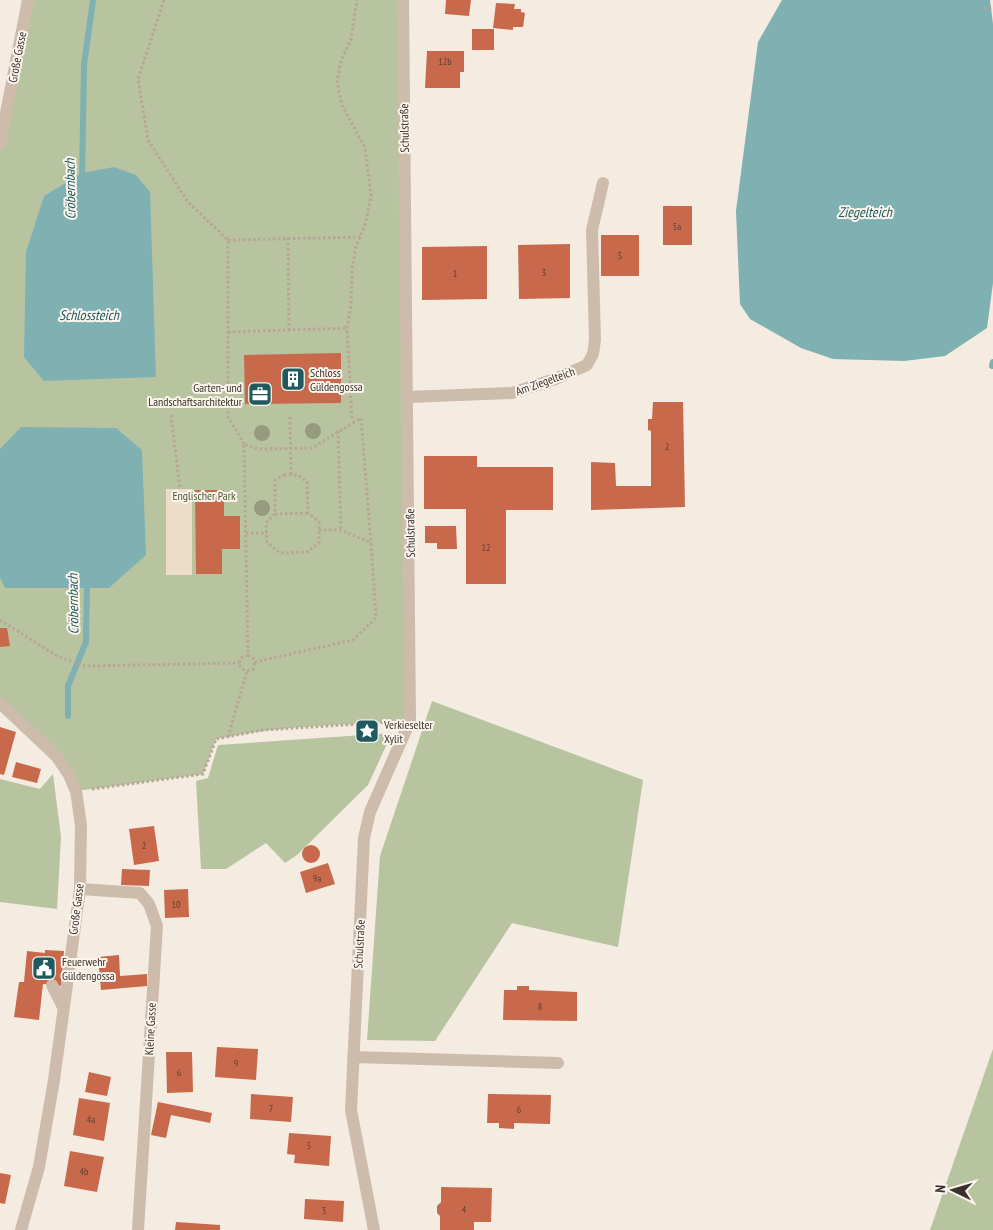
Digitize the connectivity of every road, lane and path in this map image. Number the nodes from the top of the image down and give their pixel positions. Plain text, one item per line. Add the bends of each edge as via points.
1 (28, 0) edge
2 (164, 0) edge
3 (357, 0) edge
4 (403, 0) edge
5 (993, 7) edge
6 (984, 9) dead end
7 (0, 144) edge
8 (603, 183) dead end
9 (361, 237) junction
10 (288, 238) junction
11 (228, 240) junction
12 (347, 328) junction
13 (289, 330) junction
14 (228, 332) junction
15 (408, 397) junction
16 (171, 415) dead end
17 (290, 418) dead end
18 (352, 418) dead end
19 (338, 431) junction
20 (244, 444) junction
21 (290, 449) junction
22 (291, 475) junction
23 (180, 489) dead end
24 (308, 513) junction
25 (275, 514) junction
26 (319, 530) junction
27 (341, 530) junction
28 (267, 532) junction
29 (246, 533) junction
30 (371, 543) junction
31 (0, 620) edge
32 (248, 655) junction
33 (255, 662) junction
34 (239, 663) junction
35 (246, 671) junction
36 (0, 702) edge
37 (410, 721) junction
38 (228, 737) junction
39 (76, 791) junction
40 (80, 890) junction
41 (52, 985) dead end
42 (63, 1007) junction
43 (352, 1057) junction
44 (558, 1063) dead end
45 (21, 1230) edge
46 (138, 1230) edge
47 (374, 1230) edge

1 - 7 street, Große Gasse
2 - 11 path via 138,79 148,140 188,202
3 - 9 path via 351,39 341,61 337,82 342,105 365,148 369,171 371,195
4 - 15 street, Schulstraße
5 - 6 path
8 - 15 street, Am Ziegelteich via 592,230 595,340 587,365 512,393
9 - 10 path
9 - 12 path via 352,268
10 - 11 path
10 - 13 path
11 - 14 path
12 - 13 path
12 - 18 path
13 - 14 path
14 - 20 path via 228,417
15 - 37 street, Schulstraße
16 - 23 path
17 - 21 path
19 - 21 path via 312,448
19 - 27 path
19 - 30 path via 360,418
20 - 21 path
20 - 29 path
21 - 22 path
22 - 24 path via 298,475 307,482
22 - 25 path via 275,480
24 - 25 path
24 - 26 path via 319,522
25 - 28 path via 266,522
26 - 27 path
26 - 28 path via 319,543 307,552 280,553 267,542
27 - 30 path
28 - 29 path
29 - 32 path
30 - 33 path via 376,618 353,640
31 - 34 path via 57,656 85,666
32 - 33 path
32 - 34 path
33 - 35 path via 253,669
34 - 35 path
35 - 38 path
36 - 39 street, Große Gasse via 57,757
37 - 38 path via 263,730
37 - 43 street, Schulstraße via 370,812 364,838
38 - 39 path via 216,739 203,774
39 - 40 street, Große Gasse via 81,825
40 - 42 street, Große Gasse
40 - 46 street, Kleine Gasse via 140,893 149,904 156,926
41 - 42 street
42 - 45 street, Große Gasse via 39,1167
43 - 44 street
43 - 47 street, Schulstraße via 351,1110

